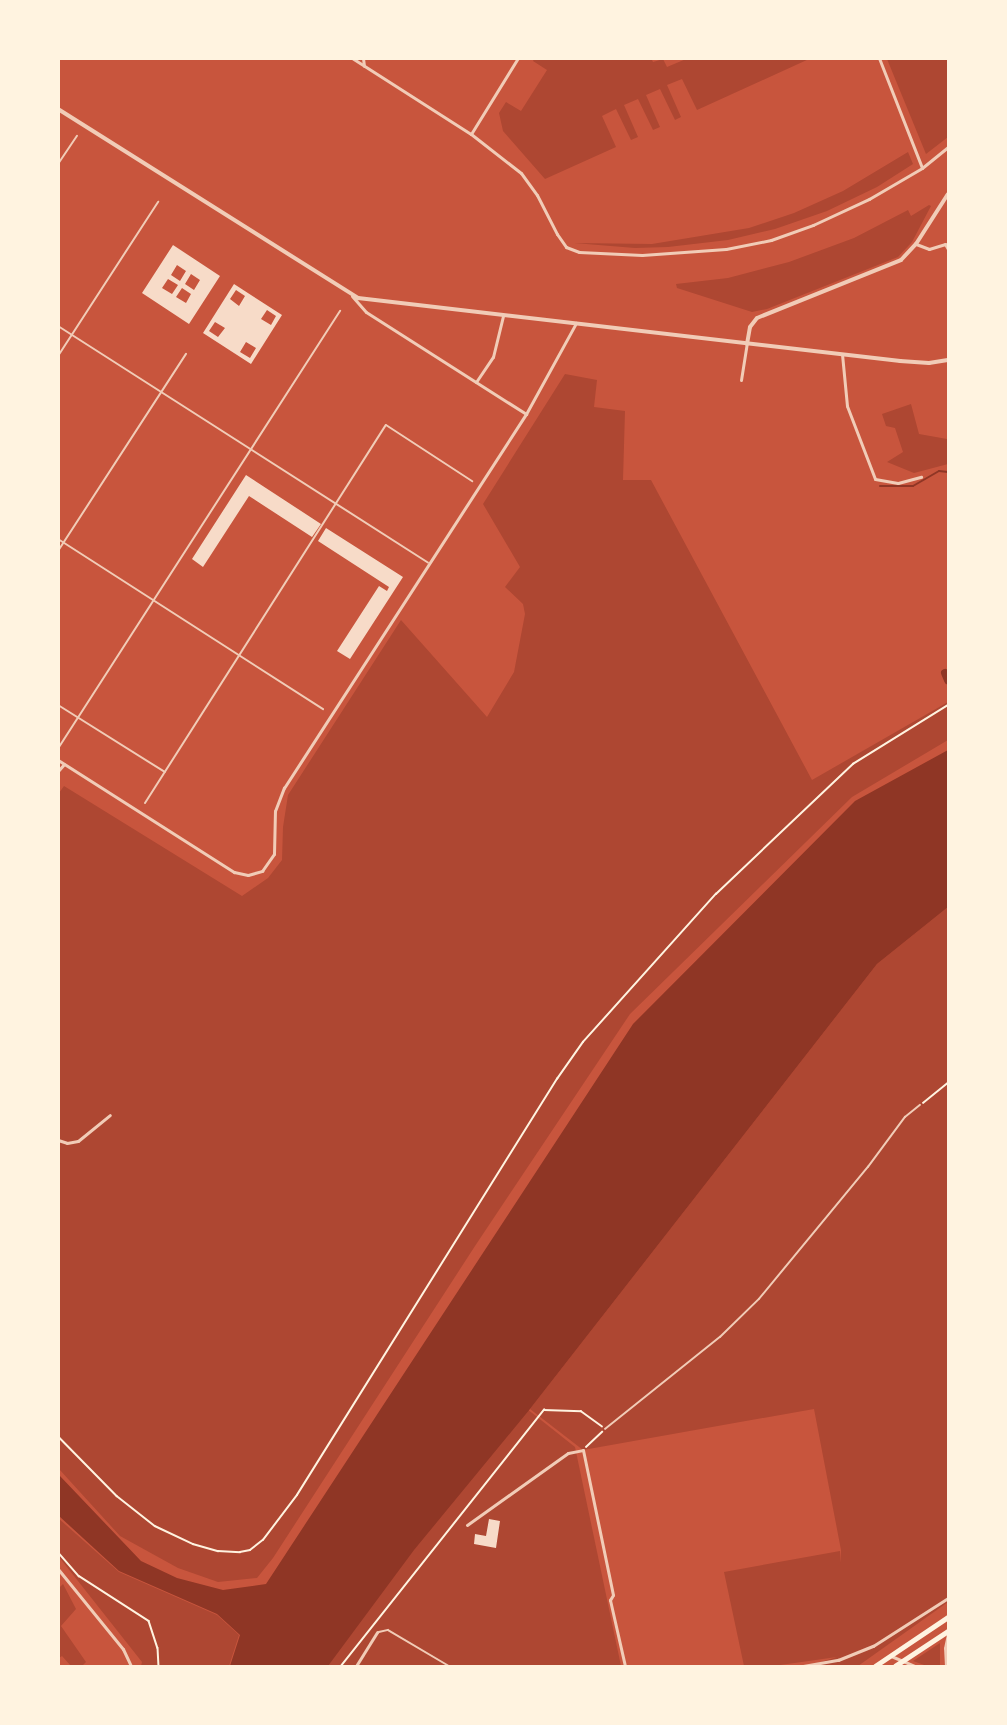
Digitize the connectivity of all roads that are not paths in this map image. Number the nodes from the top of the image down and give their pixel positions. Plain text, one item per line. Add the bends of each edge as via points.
1 (352, 58) edge
2 (363, 58) edge
3 (518, 58) edge
4 (879, 58) edge
5 (364, 66) junction
6 (58, 109) edge
7 (471, 134) junction
8 (77, 136) dead end
9 (948, 147) edge
10 (58, 164) edge
11 (922, 168) junction
12 (948, 194) edge
13 (158, 202) dead end
14 (916, 244) junction
15 (948, 249) edge
16 (352, 296) junction
17 (340, 311) dead end
18 (503, 316) junction
19 (576, 323) junction
20 (58, 326) edge
21 (72, 335) junction
22 (747, 344) junction
23 (186, 354) dead end
24 (842, 354) junction
25 (58, 356) edge
26 (948, 360) edge
27 (741, 380) dead end
28 (476, 382) junction
29 (161, 393) junction
30 (526, 414) junction
31 (250, 450) junction
32 (921, 477) dead end
33 (472, 481) dead end
34 (336, 505) junction
35 (58, 539) edge
36 (64, 542) junction
37 (58, 552) edge
38 (428, 563) junction
39 (154, 600) junction
40 (240, 655) junction
41 (58, 705) edge
42 (323, 709) dead end
43 (78, 718) junction
44 (59, 747) edge
45 (58, 760) edge
46 (64, 764) junction
47 (58, 771) edge
48 (165, 772) junction
49 (145, 803) dead end
50 (920, 1105) road end
51 (110, 1115) dead end
52 (58, 1140) edge
53 (605, 1429) road end
54 (467, 1525) dead end
55 (58, 1569) edge
56 (948, 1598) edge
57 (948, 1617) edge
58 (377, 1632) joint
59 (948, 1633) edge
60 (891, 1656) junction
61 (904, 1661) junction
62 (130, 1666) edge
63 (356, 1666) edge
64 (449, 1666) edge
65 (625, 1666) edge
66 (803, 1666) edge
67 (875, 1666) edge
68 (895, 1666) edge
69 (915, 1666) edge
70 (946, 1666) edge

1 - 5 street
2 - 5 street
3 - 7 street
4 - 11 street
5 - 7 street
6 - 16 street
7 - 11 street via 521,173 566,247 579,252 642,255 726,249 771,240 869,199
8 - 10 street
9 - 11 street
12 - 14 street
13 - 21 street
14 - 15 street via 929,249 945,244
14 - 22 street via 894,264 757,318 750,327
16 - 18 street
16 - 28 street via 366,312
17 - 31 street
18 - 19 street
18 - 28 street via 493,357
19 - 22 street
19 - 30 street
20 - 21 street
21 - 25 street
21 - 29 street
22 - 24 street
22 - 27 street
23 - 29 street
24 - 26 street via 915,362
24 - 32 street via 847,406 875,479 898,483
28 - 30 street
29 - 31 street
29 - 36 street
30 - 38 street
31 - 34 street
31 - 39 street
33 - 34 street via 386,425
34 - 38 street
34 - 40 street
35 - 36 street
36 - 37 street
36 - 39 street
38 - 46 street via 278,799 271,861 262,871 248,875 234,872
39 - 40 street
39 - 43 street
40 - 42 street
40 - 48 street
41 - 43 street
43 - 44 street
43 - 48 street
45 - 46 street
46 - 47 street
48 - 49 street
50 - 53 lane via 905,1117 759,1299 720,1337
51 - 52 street via 78,1140
54 - 65 street via 568,1453 583,1450
55 - 62 street via 123,1650
56 - 66 street via 873,1646 838,1660
57 - 60 main road
58 - 63 street
58 - 64 lane via 388,1630
59 - 61 main road
59 - 70 street
60 - 61 street
60 - 67 main road
61 - 68 main road
61 - 69 street

